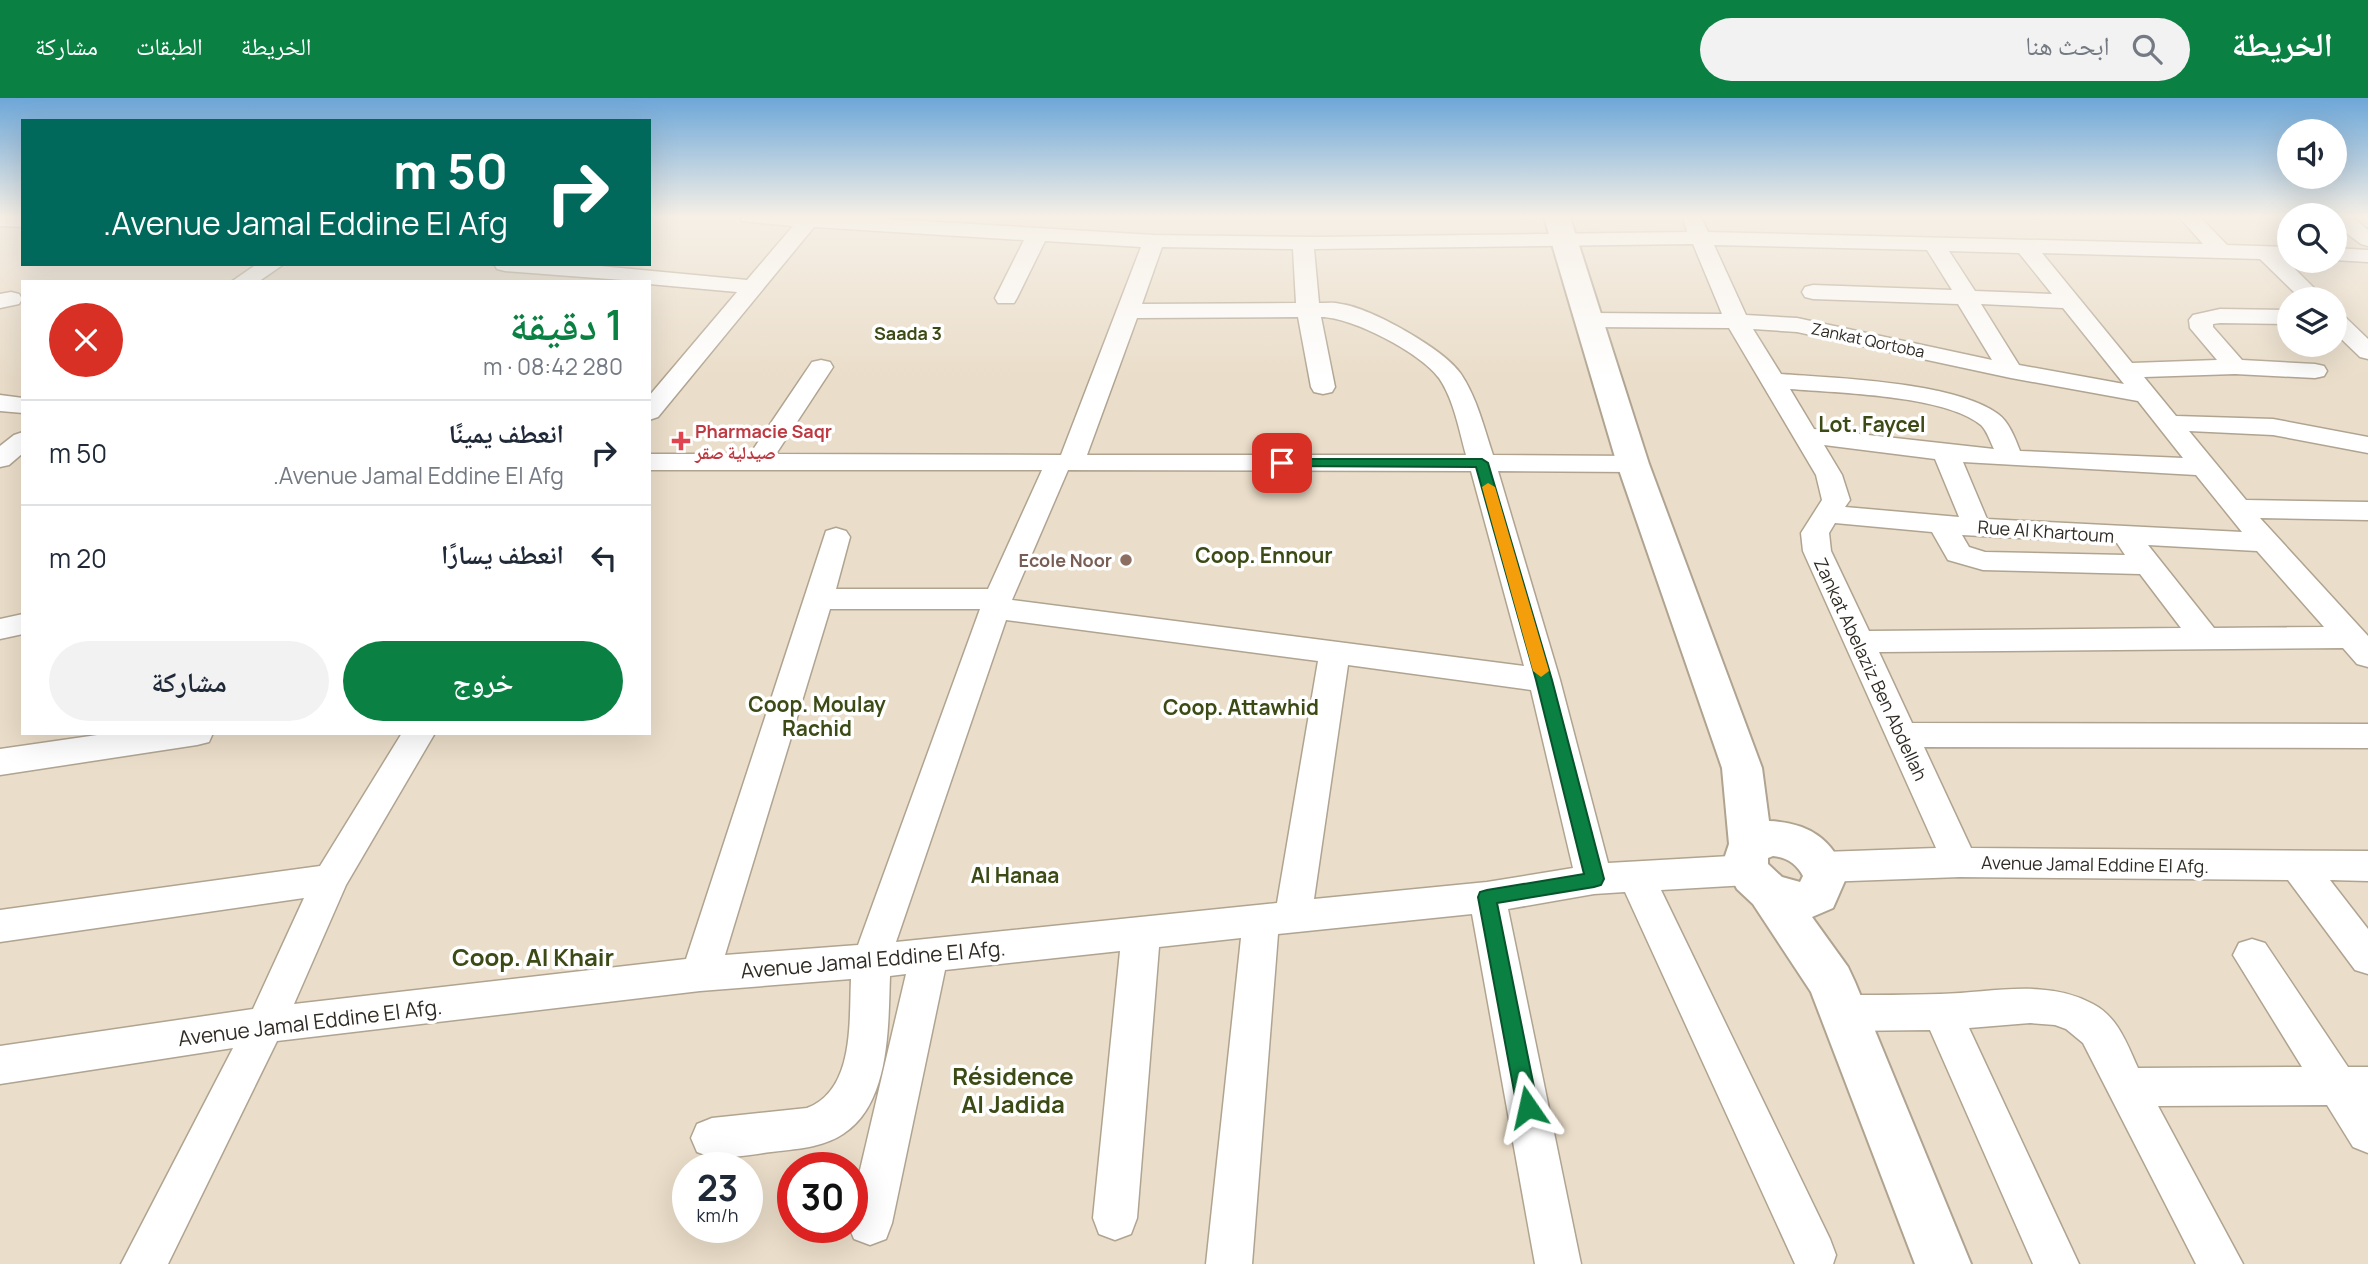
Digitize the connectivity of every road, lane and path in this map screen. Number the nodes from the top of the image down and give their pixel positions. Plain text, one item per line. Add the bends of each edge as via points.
1 (586, 271) edge
2 (768, 271) edge
3 (1019, 271) edge
4 (1142, 271) edge
5 (1309, 271) edge
6 (1574, 271) edge
7 (1715, 271) edge
8 (1951, 271) edge
9 (2045, 271) edge
10 (2285, 271) edge
11 (755, 287) junction
12 (2301, 287) edge
13 (1813, 292) dead end
14 (1967, 297) junction
15 (1006, 298) dead end
16 (2069, 301) junction
17 (1308, 308) junction
18 (1126, 311) junction
19 (2277, 317) edge
20 (1589, 320) junction
21 (1737, 321) junction
22 (2347, 332) edge
23 (2368, 352) edge
24 (821, 367) dead end
25 (2235, 367) junction
26 (2124, 370) junction
27 (2315, 370) dead end
28 (2011, 371) junction
29 (1773, 381) junction
30 (1324, 387) dead end
31 (2143, 395) junction
32 (0, 403) edge
33 (21, 406) edge
34 (651, 410) edge
35 (2166, 423) junction
36 (1806, 436) junction
37 (21, 442) edge
38 (2368, 444) edge
39 (1945, 452) junction
40 (2011, 458) junction
41 (0, 459) edge
42 (651, 462) edge
43 (758, 462) junction
44 (1482, 463) junction
45 (1065, 464) junction
46 (1633, 464) junction
47 (2204, 467) junction
48 (2238, 509) junction
49 (2368, 511) edge
50 (1828, 514) junction
51 (1942, 524) junction
52 (1977, 527) junction
53 (2126, 536) junction
54 (836, 537) dead end
55 (2265, 542) junction
56 (2148, 565) junction
57 (818, 599) junction
58 (996, 604) junction
59 (21, 624) edge
60 (0, 629) edge
61 (2205, 638) junction
62 (1858, 642) junction
63 (2360, 647) edge
64 (1335, 651) junction
65 (1544, 680) junction
66 (183, 735) edge
67 (418, 735) edge
68 (1901, 735) junction
69 (2368, 736) edge
70 (0, 762) edge
71 (1742, 768) junction
72 (1960, 862) junction
73 (2298, 866) junction
74 (2368, 866) edge
75 (1814, 868) junction
76 (1756, 870) junction
77 (1636, 876) junction
78 (331, 879) junction
79 (1594, 879) junction
80 (1487, 897) junction
81 (1277, 918) junction
82 (0, 926) edge
83 (1141, 933) junction
84 (929, 955) junction
85 (2252, 955) dead end
86 (2368, 958) edge
87 (871, 961) junction
88 (700, 974) junction
89 (1837, 998) junction
90 (1942, 1012) junction
91 (265, 1025) junction
92 (0, 1065) edge
93 (2354, 1086) edge
94 (2126, 1087) junction
95 (2368, 1133) edge
96 (712, 1138) dead end
97 (1115, 1218) dead end
98 (870, 1223) dead end
99 (1814, 1255) dead end
100 (144, 1264) edge
101 (1229, 1264) edge
102 (1558, 1264) edge
103 (1942, 1264) edge
104 (2056, 1264) edge
105 (2220, 1264) edge

1 - 11 street
2 - 11 street
3 - 15 street
4 - 18 street
5 - 17 street
6 - 20 street
7 - 21 street, Zankat Abelaziz Ben Abdellah
8 - 14 street
9 - 16 street
10 - 12 street
11 - 34 street
13 - 14 street
14 - 16 street
14 - 28 street
16 - 26 street
17 - 18 street
17 - 30 street
17 - 44 street via 1339,310 1364,320 1429,357 1449,374
18 - 45 street
19 - 25 street via 2201,320 2202,328
20 - 21 street, Zankat Qortoba
20 - 46 street
21 - 28 street, Zankat Qortoba via 1797,326
21 - 29 street, Zankat Abelaziz Ben Abdellah
22 - 23 street
24 - 43 street
25 - 26 street
25 - 27 street
26 - 31 street
28 - 31 street, Zankat Qortoba
29 - 36 street, Zankat Abelaziz Ben Abdellah
29 - 40 street via 1866,388 1965,408 1991,421
31 - 35 street
32 - 33 street
35 - 38 street via 2273,427
35 - 47 street
36 - 39 street
36 - 50 street, Zankat Abelaziz Ben Abdellah via 1835,490 1836,500
37 - 41 street
39 - 40 street
39 - 52 street
40 - 47 street
42 - 43 street
43 - 45 street
44 - 45 street
44 - 46 street
44 - 65 street
45 - 58 street
46 - 71 street
47 - 48 street
48 - 49 street
48 - 55 street
50 - 51 street, Rue Al Khartoum
50 - 62 street, Zankat Abelaziz Ben Abdellah via 1815,533 1815,543
51 - 52 street, Rue Al Khartoum
51 - 56 street via 1958,553 1983,561
52 - 53 street, Rue Al Khartoum
53 - 55 street, Rue Al Khartoum
53 - 56 street
54 - 57 street
55 - 63 street
56 - 61 street
57 - 58 street
57 - 88 street
58 - 64 street
58 - 87 street
59 - 60 street
61 - 62 street
61 - 63 street
62 - 68 street, Zankat Abelaziz Ben Abdellah
64 - 65 street
64 - 81 street
65 - 79 street
66 - 70 street
67 - 78 street
68 - 69 street
68 - 72 street, Zankat Abelaziz Ben Abdellah
71 - 75 street
71 - 76 street
72 - 73 street, Avenue Jamal Eddine El Afg.
72 - 75 street, Avenue Jamal Eddine El Afg.
73 - 74 street, Avenue Jamal Eddine El Afg.
73 - 86 street
75 - 76 street via 1767,838
75 - 76 street via 1813,897 1793,900
75 - 89 street
76 - 77 street, Avenue Jamal Eddine El Afg.
76 - 89 street
77 - 79 street, Avenue Jamal Eddine El Afg.
77 - 99 street
78 - 82 street
78 - 91 street
79 - 80 street, Avenue Jamal Eddine El Afg.
80 - 81 street, Avenue Jamal Eddine El Afg.
80 - 102 street
81 - 83 street, Avenue Jamal Eddine El Afg.
81 - 101 street
83 - 84 street, Avenue Jamal Eddine El Afg.
83 - 97 street
84 - 87 street, Avenue Jamal Eddine El Afg.
84 - 98 street
85 - 93 street
87 - 88 street, Avenue Jamal Eddine El Afg.
87 - 96 street via 867,1049 859,1080 846,1103 828,1120 807,1128
88 - 91 street, Avenue Jamal Eddine El Afg.
89 - 90 street
89 - 103 street
90 - 94 street via 2030,1006 2079,1016 2097,1030 2109,1048
90 - 104 street
91 - 92 street, Avenue Jamal Eddine El Afg.
91 - 100 street
93 - 94 street
93 - 95 street
94 - 105 street

